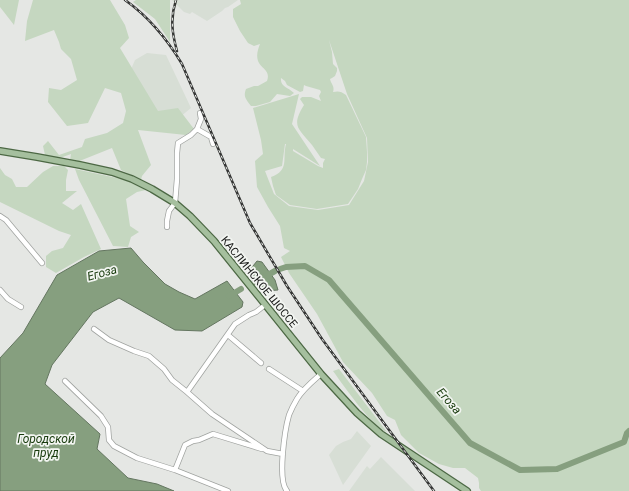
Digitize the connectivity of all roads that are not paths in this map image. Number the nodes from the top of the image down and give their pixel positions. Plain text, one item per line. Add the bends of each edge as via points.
1 (200, 113) dead end
2 (197, 129) junction
3 (213, 144) dead end
4 (0, 151) edge
5 (175, 203) junction
6 (0, 216) edge
7 (167, 227) dead end
8 (42, 263) dead end
9 (0, 290) edge
10 (264, 305) junction
11 (21, 307) dead end
12 (94, 329) dead end
13 (228, 335) junction
14 (261, 363) dead end
15 (269, 370) dead end
16 (320, 374) junction
17 (65, 381) dead end
18 (303, 391) junction
19 (186, 392) junction
20 (267, 451) junction
21 (283, 454) junction
22 (175, 470) junction
23 (228, 491) edge
24 (287, 491) edge
25 (467, 491) edge

1 - 2 street via 201,119
2 - 3 street via 211,137
2 - 5 street via 178,142
4 - 5 main road, КАСЛИНСКОЕ ШОССЕ via 112,172 132,179
5 - 7 street via 169,211
5 - 10 main road, КАСЛИНСКОЕ ШОССЕ via 214,241
6 - 8 street
9 - 11 street
10 - 13 street via 235,324
10 - 16 main road, КАСЛИНСКОЕ ШОССЕ
12 - 19 street via 109,340 149,356
13 - 14 street
13 - 19 street
15 - 18 street
16 - 18 street
16 - 25 main road, КАСЛИНСКОЕ ШОССЕ via 381,434
17 - 22 street via 102,416 108,427 109,440 114,446 137,458
18 - 21 street via 289,415
19 - 20 street via 212,414
20 - 21 street
20 - 22 street via 212,434 186,445
21 - 24 street via 283,478
22 - 23 street

